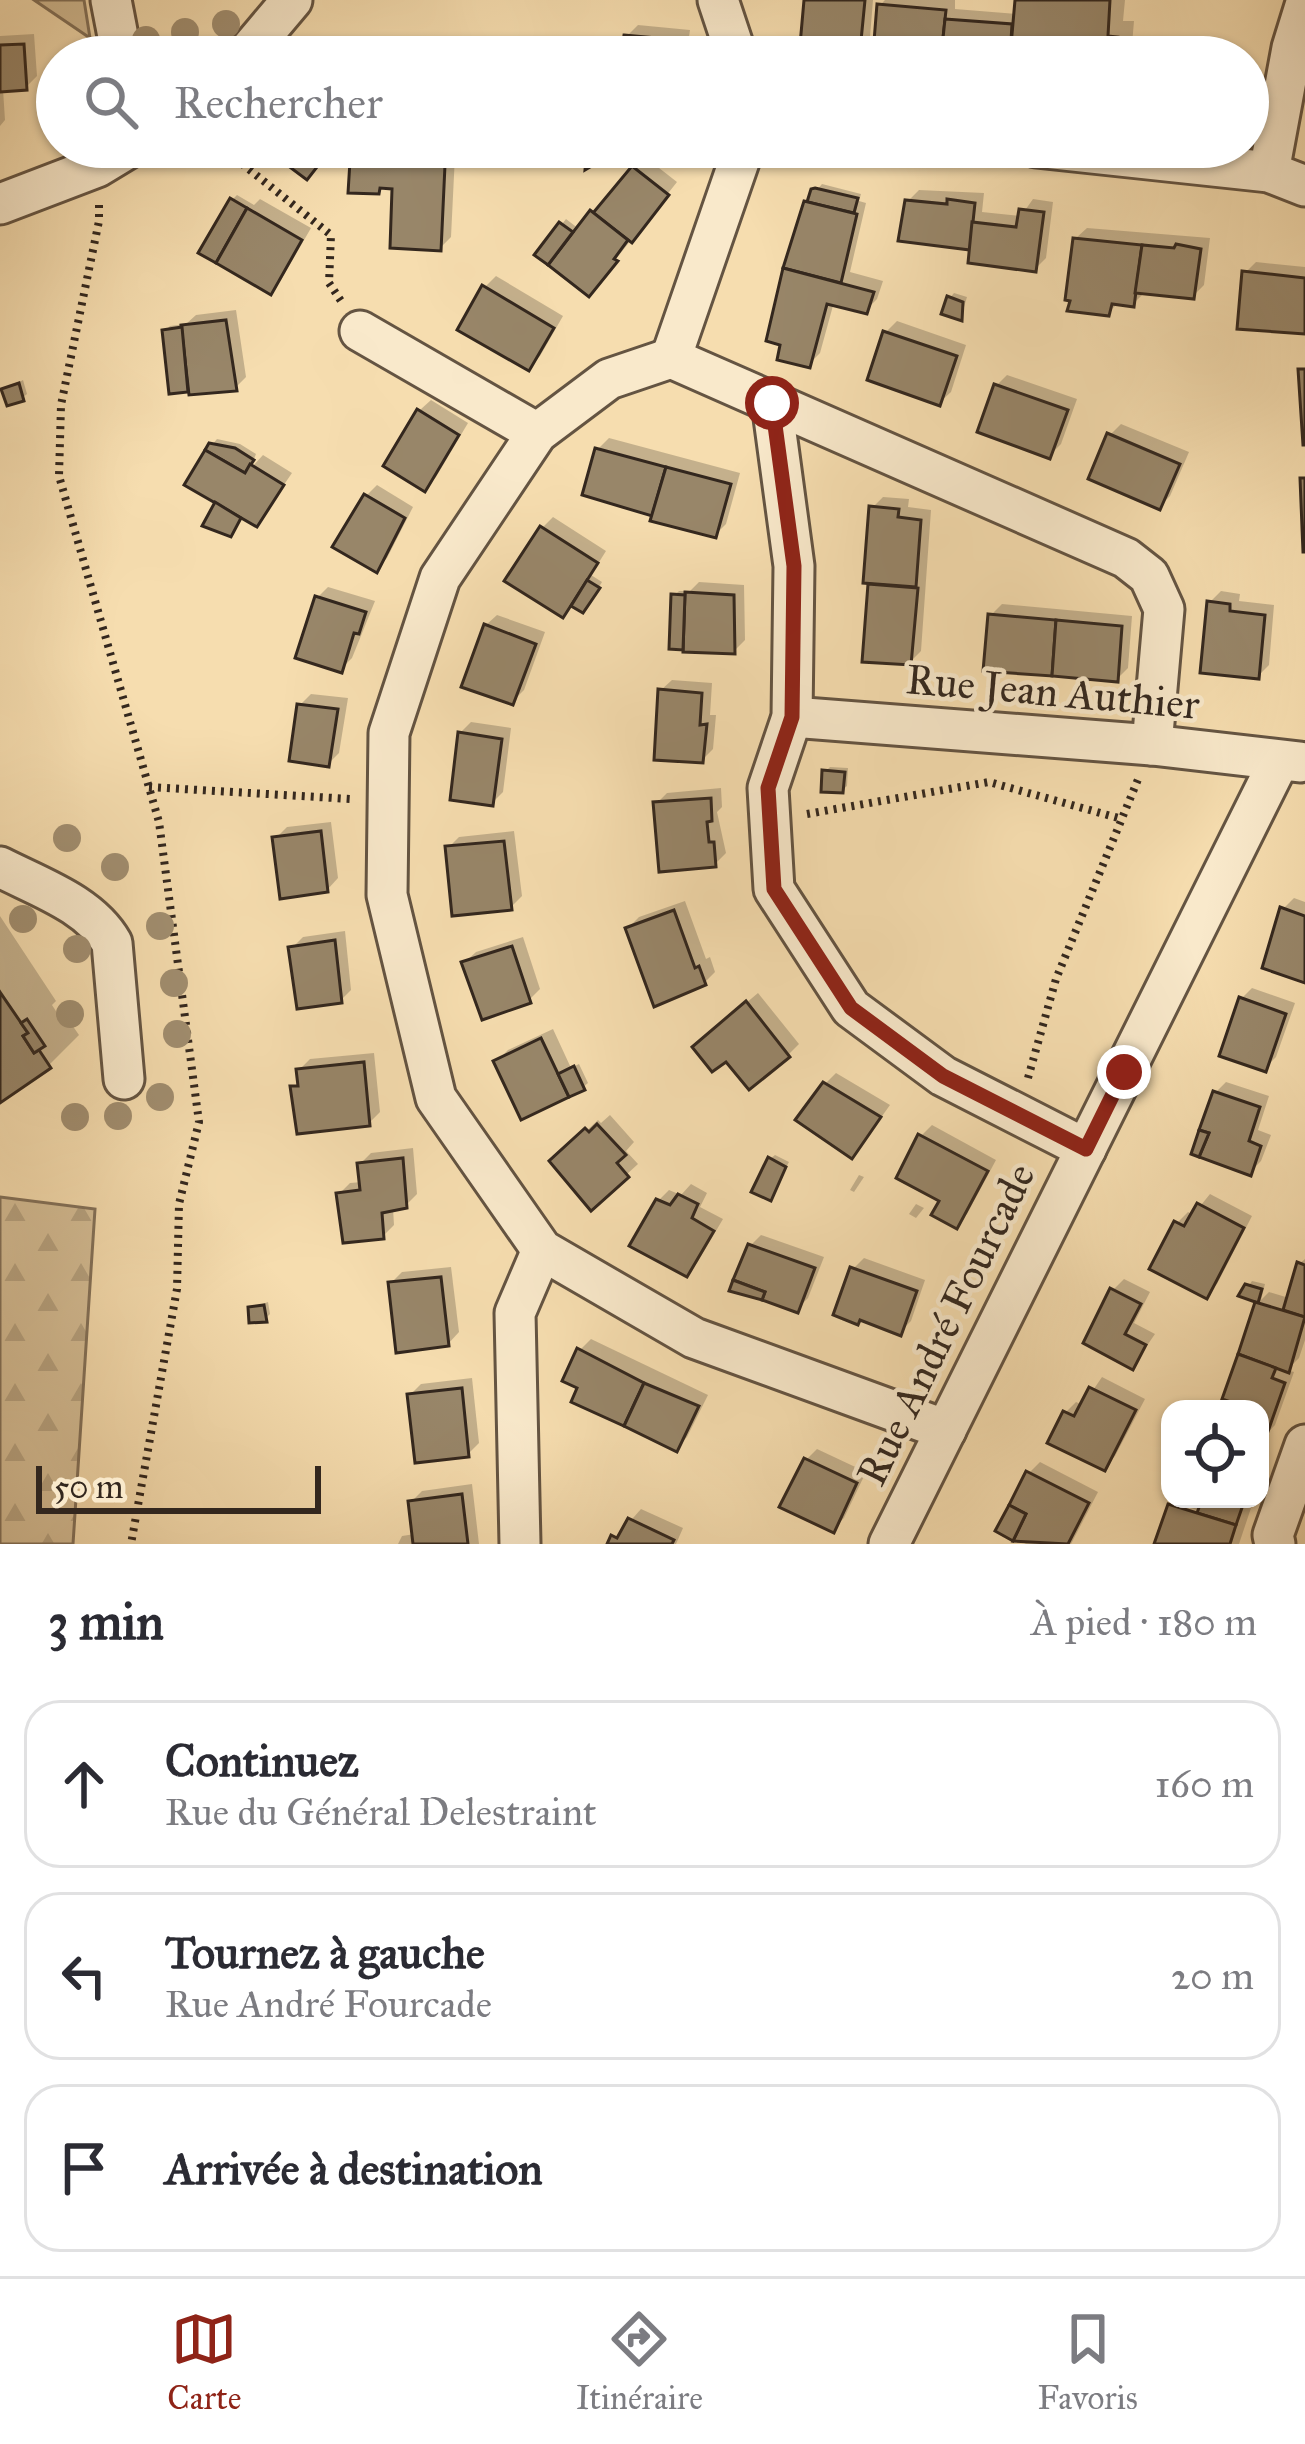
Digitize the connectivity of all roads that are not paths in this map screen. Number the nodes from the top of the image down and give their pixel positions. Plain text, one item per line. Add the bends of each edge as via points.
1 (111, 0) edge
2 (292, 0) edge
3 (718, 0) edge
4 (1305, 7) edge
5 (118, 36) edge
6 (262, 36) edge
7 (730, 36) edge
8 (87, 168) edge
9 (737, 168) edge
10 (1201, 168) edge
11 (1287, 179) edge
12 (0, 204) edge
13 (360, 331) road end
14 (671, 358) junction
15 (772, 403) junction
16 (536, 433) junction
17 (792, 717) junction
18 (1153, 745) junction
19 (1292, 762) edge
20 (0, 867) edge
21 (124, 1079) dead end
22 (1086, 1149) junction
23 (542, 1250) junction
24 (946, 1430) junction
25 (1305, 1445) edge
26 (520, 1544) edge
27 (889, 1544) edge
28 (1275, 1544) edge

1 - 5 street
2 - 6 street
3 - 7 street
4 - 11 street via 1292,48
8 - 12 street
9 - 14 street
10 - 11 street
13 - 16 street
14 - 15 street
14 - 16 street via 609,379
15 - 17 street via 794,566
15 - 18 street via 1149,575 1164,609
16 - 23 street via 440,578 389,733 387,895 436,1098
17 - 18 street, Rue Jean Authier
17 - 22 street via 768,788 774,889 851,1008 943,1076
18 - 19 street, Rue Jean Authier
19 - 22 street, Rue André Fourcade
20 - 21 street via 82,910 112,943
22 - 24 street, Rue André Fourcade
23 - 24 street via 694,1338
23 - 26 street via 514,1312
24 - 27 street, Rue André Fourcade
25 - 28 street

